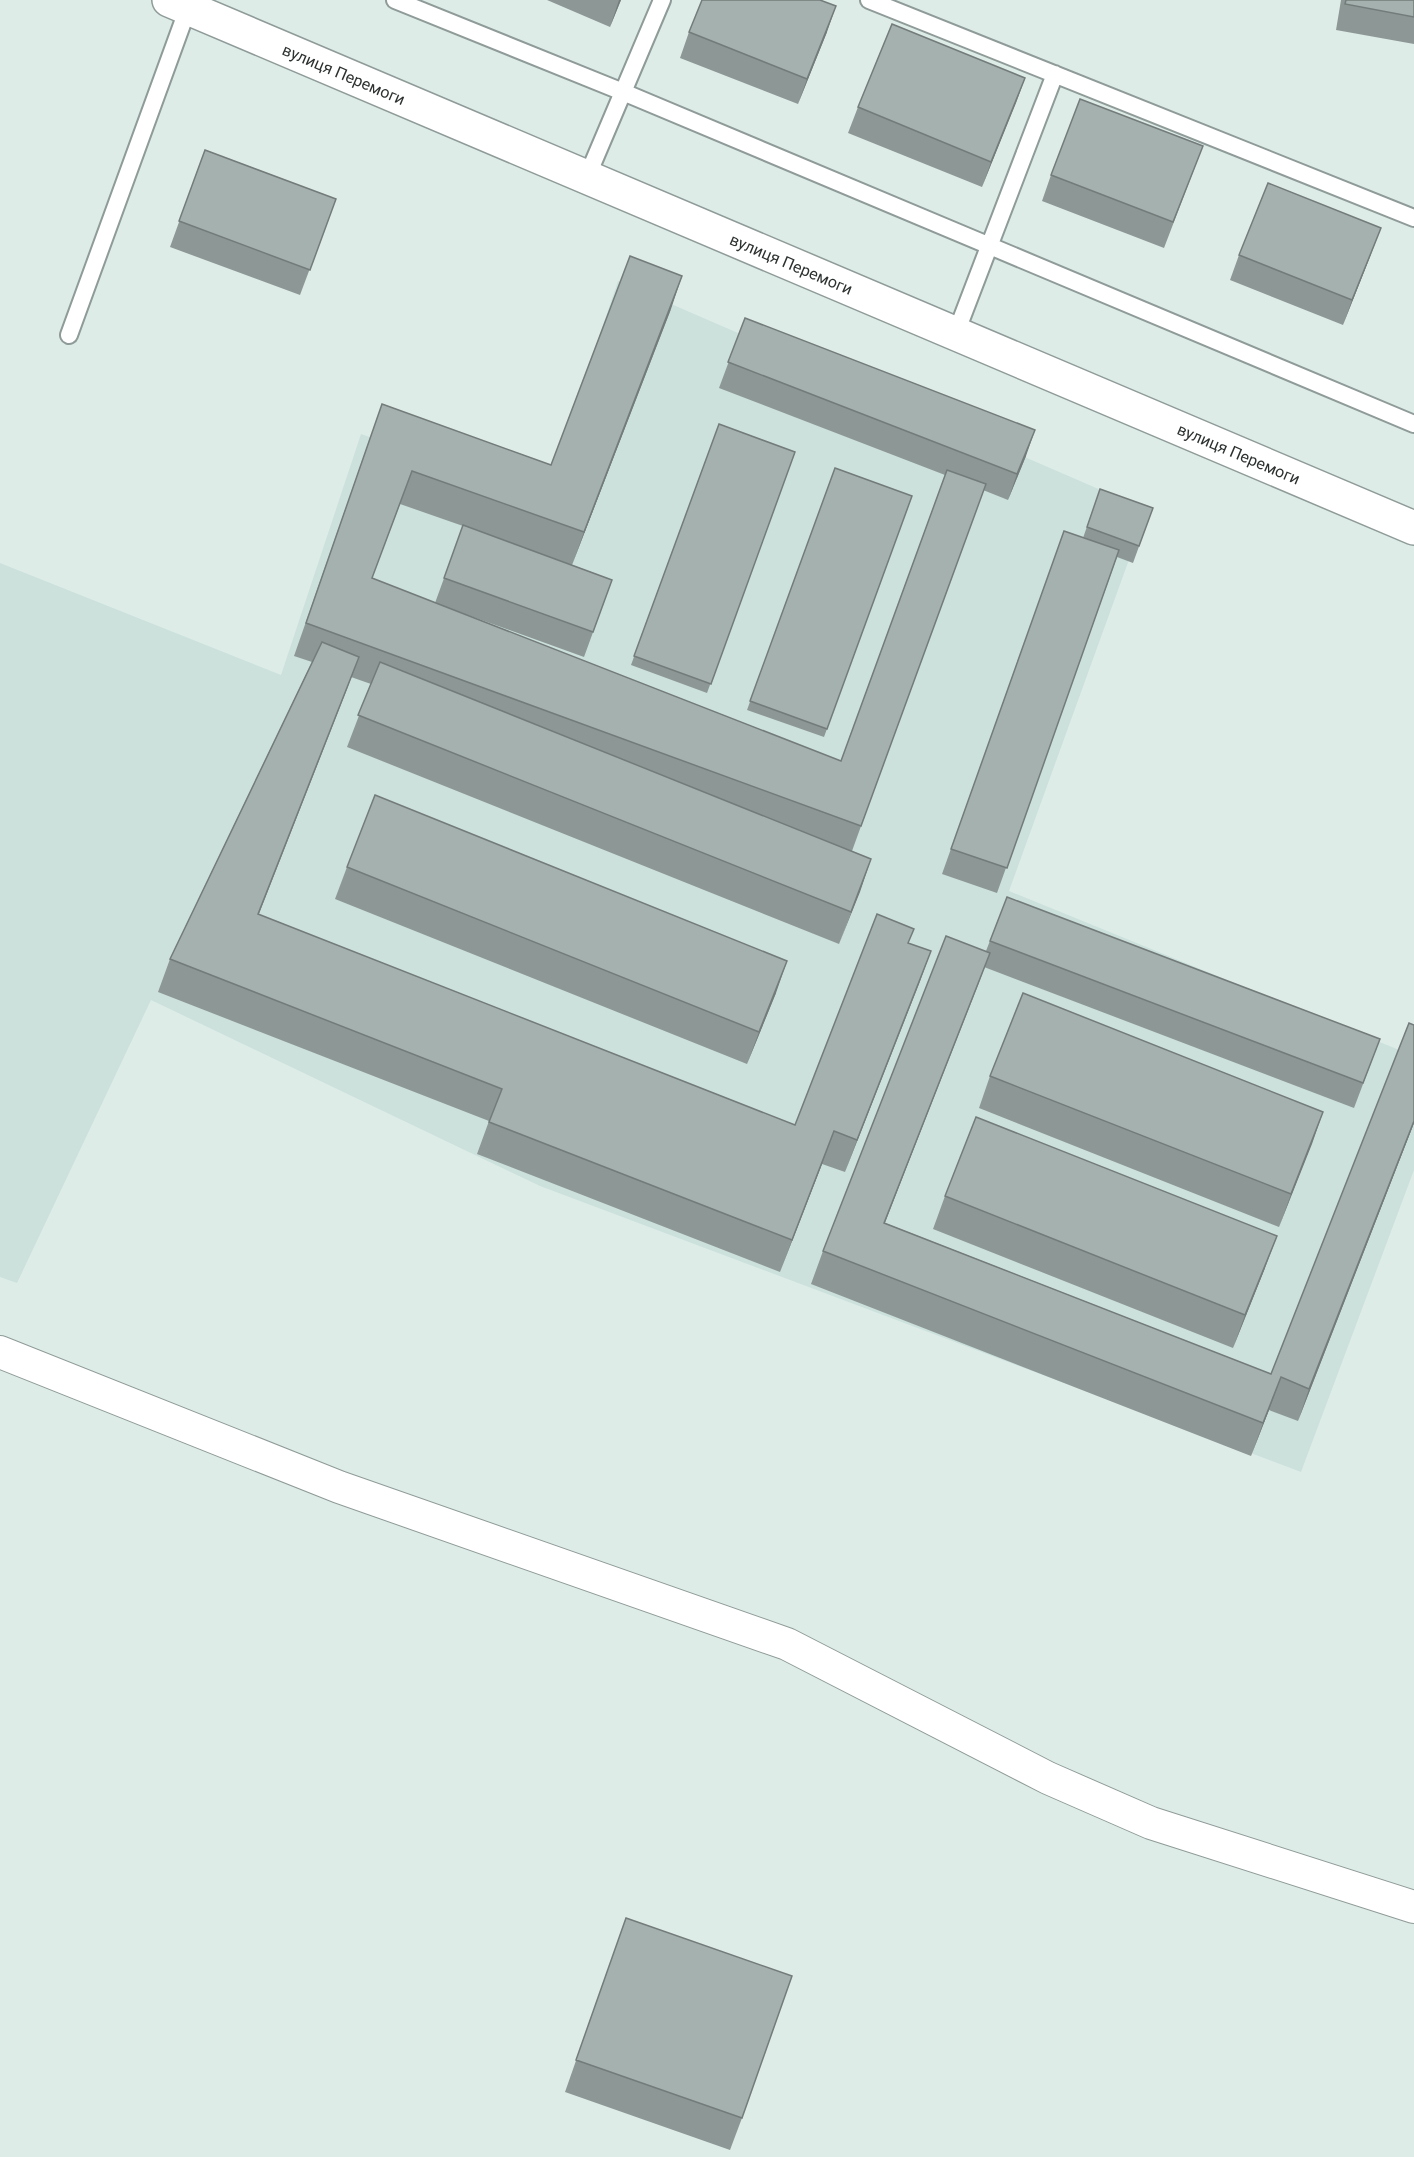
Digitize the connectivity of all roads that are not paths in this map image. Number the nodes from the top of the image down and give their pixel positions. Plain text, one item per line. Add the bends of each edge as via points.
1 (395, 0) edge
2 (662, 0) edge
3 (869, 0) edge
4 (182, 3) edge
5 (1055, 74) junction
6 (623, 92) junction
7 (587, 177) junction
8 (1414, 218) edge
9 (990, 247) junction
10 (956, 333) junction
11 (69, 335) dead end
12 (1414, 424) edge
13 (1414, 528) edge
14 (0, 1352) edge
15 (1414, 1907) edge

1 - 6 lane
2 - 6 lane
3 - 5 lane
4 - 7 main road, вулиця Перемоги
4 - 11 lane
5 - 8 lane
5 - 9 lane
6 - 7 lane
6 - 9 lane
7 - 10 main road, вулиця Перемоги
9 - 10 lane
9 - 12 lane
10 - 13 main road, вулиця Перемоги
14 - 15 street via 339,1487 787,1644 1048,1778 1151,1823

